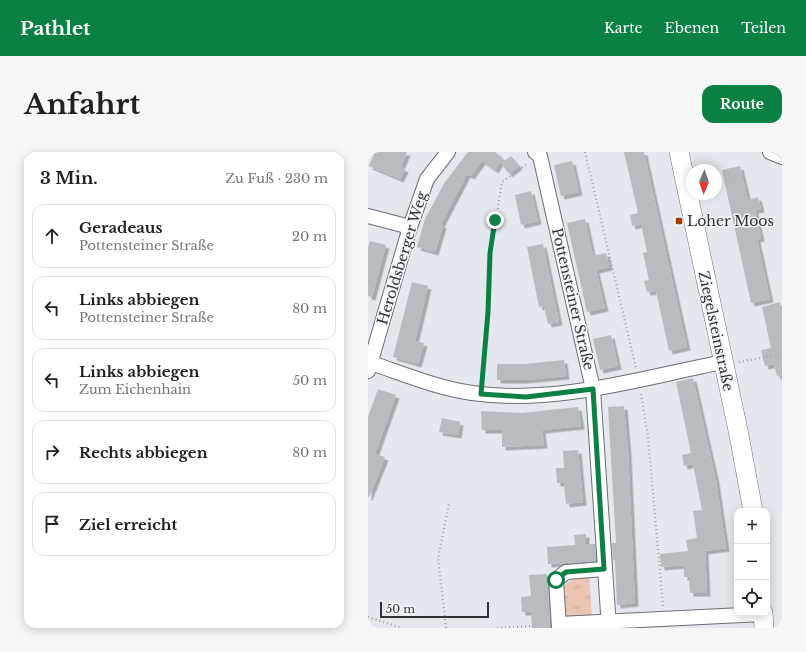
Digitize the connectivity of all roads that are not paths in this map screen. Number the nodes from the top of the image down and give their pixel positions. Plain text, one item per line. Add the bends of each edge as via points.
1 (448, 152) edge
2 (679, 152) edge
3 (770, 152) edge
4 (537, 154) edge
5 (782, 157) edge
6 (368, 216) edge
7 (410, 227) junction
8 (723, 362) junction
9 (369, 367) edge
10 (593, 389) junction
11 (752, 508) edge
12 (604, 569) junction
13 (763, 618) edge
14 (609, 625) edge
15 (559, 626) edge

1 - 7 street, Heroldsberger Weg via 427,179
2 - 8 main road, Ziegelsteinstraße
3 - 5 street
4 - 10 street, Pottensteiner Straße
6 - 7 street
7 - 9 street, Heroldsberger Weg
8 - 10 street
8 - 11 main road, Ziegelsteinstraße
9 - 10 street via 442,387 481,394 526,397
10 - 12 street, Pottensteiner Straße
12 - 14 street, Pottensteiner Straße
12 - 15 street via 566,572 556,580
13 - 14 street
14 - 15 street

